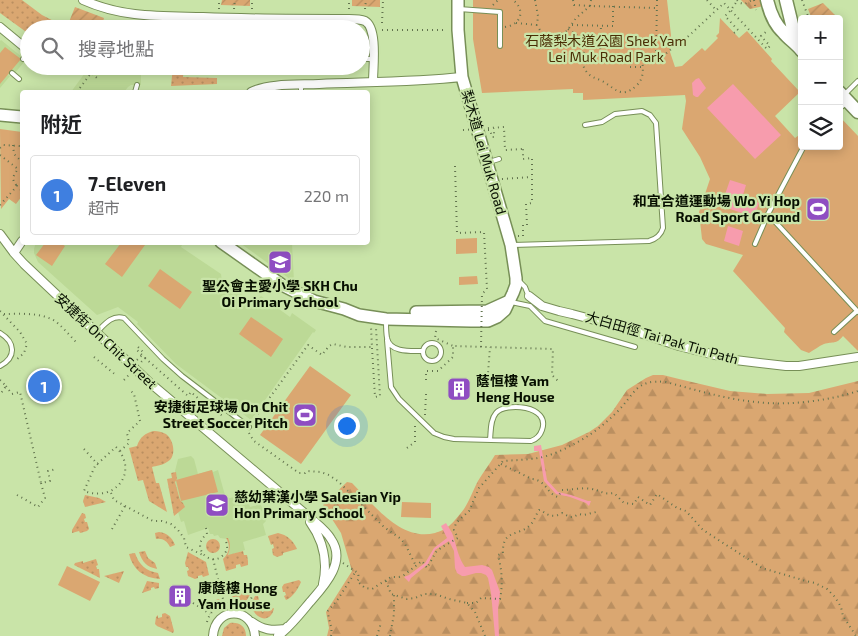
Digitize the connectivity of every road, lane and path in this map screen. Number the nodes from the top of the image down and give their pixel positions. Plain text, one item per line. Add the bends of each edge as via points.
1 (83, 0) edge
2 (219, 0) edge
3 (235, 0) edge
4 (252, 0) edge
5 (349, 0) edge
6 (366, 0) edge
7 (383, 0) edge
8 (497, 0) edge
9 (573, 0) edge
10 (591, 0) edge
11 (657, 0) edge
12 (707, 0) edge
13 (737, 0) edge
14 (753, 0) edge
15 (767, 0) edge
16 (786, 0) edge
17 (802, 0) edge
18 (530, 1) edge
19 (535, 1) edge
20 (458, 5) edge
21 (590, 6) junction
22 (613, 6) junction
23 (219, 8) dead end
24 (252, 8) dead end
25 (492, 8) dead end
26 (657, 8) junction
27 (234, 9) dead end
28 (349, 9) dead end
29 (365, 9) dead end
30 (716, 10) junction
31 (731, 10) junction
32 (756, 10) dead end
33 (808, 15) edge
34 (237, 18) junction
35 (234, 20) edge
36 (363, 20) edge
37 (382, 23) dead end
38 (516, 23) dead end
39 (537, 25) junction
40 (571, 25) junction
41 (600, 26) junction
42 (0, 27) edge
43 (370, 28) edge
44 (568, 29) junction
45 (382, 30) dead end
46 (444, 30) dead end
47 (767, 31) dead end
48 (734, 33) dead end
49 (657, 38) junction
50 (798, 41) edge
51 (20, 44) edge
52 (500, 46) dead end
53 (798, 46) edge
54 (600, 54) dead end
55 (373, 59) joint
56 (630, 67) dead end
57 (643, 67) junction
58 (12, 73) dead end
59 (90, 75) edge
60 (92, 75) edge
61 (462, 77) junction
62 (97, 78) dead end
63 (19, 79) dead end
64 (858, 81) edge
65 (372, 82) junction
66 (137, 85) dead end
67 (301, 88) edge
68 (79, 90) edge
69 (136, 90) edge
70 (258, 90) edge
71 (843, 99) edge
72 (843, 101) edge
73 (858, 112) edge
74 (0, 115) edge
75 (20, 117) edge
76 (585, 125) dead end
77 (494, 128) junction
78 (463, 130) dead end
79 (488, 130) dead end
80 (13, 145) junction
81 (20, 146) edge
82 (0, 148) edge
83 (802, 150) edge
84 (0, 154) edge
85 (20, 160) edge
86 (455, 166) dead end
87 (532, 177) junction
88 (502, 179) dead end
89 (20, 184) edge
90 (17, 186) junction
91 (20, 188) edge
92 (0, 205) edge
93 (768, 214) junction
94 (0, 234) edge
95 (513, 241) junction
96 (20, 244) edge
97 (755, 244) dead end
98 (226, 245) edge
99 (14, 253) junction
100 (516, 278) junction
101 (529, 296) junction
102 (509, 301) junction
103 (530, 306) junction
104 (344, 309) junction
105 (858, 312) edge
106 (4, 314) dead end
107 (381, 321) junction
108 (371, 326) dead end
109 (436, 331) dead end
110 (834, 332) dead end
111 (0, 333) edge
112 (96, 333) junction
113 (387, 340) junction
114 (78, 344) dead end
115 (453, 346) junction
116 (372, 347) junction
117 (481, 347) junction
118 (490, 347) junction
119 (635, 347) dead end
120 (423, 351) junction
121 (94, 357) dead end
122 (858, 357) edge
123 (144, 358) junction
124 (137, 360) dead end
125 (0, 366) edge
126 (117, 376) dead end
127 (481, 379) dead end
128 (0, 380) edge
129 (124, 380) dead end
130 (426, 380) dead end
131 (559, 382) dead end
132 (6, 386) junction
133 (130, 390) dead end
134 (858, 391) edge
135 (0, 395) edge
136 (188, 396) junction
137 (184, 401) dead end
138 (226, 418) dead end
139 (249, 426) junction
140 (490, 440) junction
141 (84, 449) dead end
142 (120, 451) junction
143 (96, 463) junction
144 (501, 464) junction
145 (100, 467) dead end
146 (56, 470) dead end
147 (42, 483) junction
148 (110, 492) junction
149 (16, 495) dead end
150 (125, 506) junction
151 (596, 512) dead end
152 (304, 514) junction
153 (206, 528) dead end
154 (112, 529) dead end
155 (226, 541) dead end
156 (205, 556) junction
157 (212, 559) junction
158 (336, 560) junction
159 (416, 566) junction
160 (356, 571) junction
161 (386, 581) junction
162 (258, 587) dead end
163 (322, 588) junction
164 (394, 595) junction
165 (224, 603) dead end
166 (467, 603) junction
167 (193, 604) dead end
168 (246, 607) dead end
169 (210, 614) dead end
170 (252, 622) junction
171 (381, 623) dead end
172 (288, 626) junction
173 (213, 636) edge
174 (256, 636) edge
175 (278, 636) edge
176 (331, 636) edge
177 (377, 636) edge
178 (390, 636) edge
179 (485, 636) edge
180 (856, 636) edge

1 - 34 street via 101,8 133,14
2 - 23 path
3 - 27 path
4 - 24 path
5 - 28 path
6 - 29 path
7 - 37 path
8 - 25 path
9 - 21 path via 574,5
10 - 21 path
11 - 26 path
12 - 30 path
13 - 14 path via 746,4
13 - 31 path
14 - 32 path
15 - 53 main road via 777,25
16 - 50 main road
17 - 33 path
18 - 19 path
19 - 39 path
20 - 52 lane via 500,12
20 - 61 street, 梨木道 Lei Muk Road
21 - 22 path
21 - 40 path
22 - 26 path
22 - 41 path via 613,26
26 - 49 path
30 - 31 path via 724,3
30 - 49 path via 661,58 656,58
31 - 47 path via 766,48 770,46 761,36
31 - 48 path via 725,16 738,30
34 - 35 lane
34 - 36 street
38 - 39 path
39 - 44 path via 541,32 551,36 563,34
40 - 41 path
40 - 44 path
41 - 54 path
42 - 51 street
43 - 55 street
44 - 57 path via 585,46 582,59 588,73 618,92 633,89 641,80
45 - 46 path
49 - 57 path via 646,41 640,48
55 - 65 street
56 - 57 path
58 - 63 lane
59 - 68 path
60 - 62 path
61 - 65 street
61 - 95 street, 梨木道 Lei Muk Road via 493,161
64 - 71 lane
65 - 67 street
66 - 69 lane
67 - 70 street via 268,87
72 - 73 main road
74 - 75 street
76 - 95 lane via 602,122 612,115 642,111 656,123 662,232 649,242
77 - 78 path, bridge
77 - 79 path via 492,138
77 - 87 path, bridge via 504,127 505,150 523,149 523,159 532,158
80 - 81 path
80 - 82 path
80 - 85 path via 14,154
83 - 93 lane
84 - 90 path via 18,169 13,178
86 - 117 path, bridge via 457,233 484,232 487,289 482,294
87 - 88 path
87 - 95 path via 532,203 526,204 527,225 523,225 523,236
89 - 90 path
90 - 91 path
90 - 92 path
93 - 97 lane
93 - 105 lane
94 - 99 street, 安捷街 On Chit Street
95 - 100 street, 梨木道 Lei Muk Road
96 - 99 street
98 - 104 street via 282,285 314,301
99 - 112 street, 安捷街 On Chit Street
100 - 101 lane, 大白田徑 Tai Pak Tin Path
100 - 102 street, 梨木道 Lei Muk Road
101 - 103 lane
101 - 122 street, 大白田徑 Tai Pak Tin Path via 542,306 735,360 799,366
102 - 103 lane
102 - 104 street via 487,311 472,312
102 - 107 street via 505,310 488,321
103 - 119 lane via 545,321
104 - 107 street
105 - 110 lane
106 - 114 path via 44,316
107 - 113 lane
107 - 116 path via 380,396 375,397
108 - 116 path
109 - 115 path via 435,338
111 - 125 lane via 10,342 12,351 9,360
112 - 139 lane via 108,321 124,318 182,376
112 - 152 street, 安捷街 On Chit Street
113 - 120 lane via 394,348 403,351
113 - 140 lane via 391,387 434,433 454,439
115 - 117 path
115 - 130 path via 453,357 438,371 426,371
116 - 139 path via 333,344 322,355 308,344
117 - 118 path
118 - 127 path via 488,373
118 - 131 path via 553,349 552,375
120 - 120 lane via 432,343 439,345 441,352 432,361
121 - 126 path
123 - 124 path, bridge via 137,350 138,348 143,352 142,355
123 - 129 path, bridge
123 - 136 path
128 - 132 path
132 - 135 path
132 - 147 path via 12,394 20,392
133 - 142 path via 134,394 140,421 126,434 128,443
134 - 144 path via 805,402 757,403 666,382 642,384 618,411 574,444 545,457 503,460
136 - 137 path
136 - 138 path via 191,392
139 - 159 path via 254,440 299,473 321,472 339,482 384,527 401,539
140 - 140 lane via 531,441 542,432 543,421 530,409 500,410 492,420
141 - 143 path
142 - 143 path via 116,447
142 - 148 path via 125,471
143 - 145 path
143 - 148 path via 84,491 93,494
144 - 159 path via 479,488 469,511 456,523 454,530 458,538 436,552 427,568 422,561
144 - 180 path via 537,480 558,497 562,490 590,488 606,494 614,493 624,503 634,504 638,497 650,504 657,494 686,511 703,530 762,568 827,588
146 - 147 path via 48,471 50,481
147 - 149 path via 45,498 38,507
148 - 150 path via 114,500
150 - 154 path
150 - 156 path via 153,521 171,524 184,538 186,547
151 - 166 path via 573,517 552,516 539,510 531,524 509,536 503,544 503,553 498,555 502,581 500,599 482,598 476,603
152 - 158 street, 安捷街 On Chit Street via 333,541
152 - 163 street, 安捷街 On Chit Street via 323,550
153 - 156 path via 207,534 200,544
155 - 157 path via 224,554
156 - 157 path
157 - 165 path
158 - 160 path
158 - 163 street via 332,574
159 - 161 path via 404,575
160 - 161 path via 357,581 365,588 372,589
160 - 176 path via 328,611
161 - 164 path via 390,594
162 - 168 path
163 - 172 street
164 - 166 path via 407,599 435,594
164 - 178 path
166 - 179 path via 475,612
167 - 169 path
170 - 172 street via 271,630
170 - 173 street via 241,614 227,614 216,623
170 - 174 street
171 - 177 path
172 - 175 street

